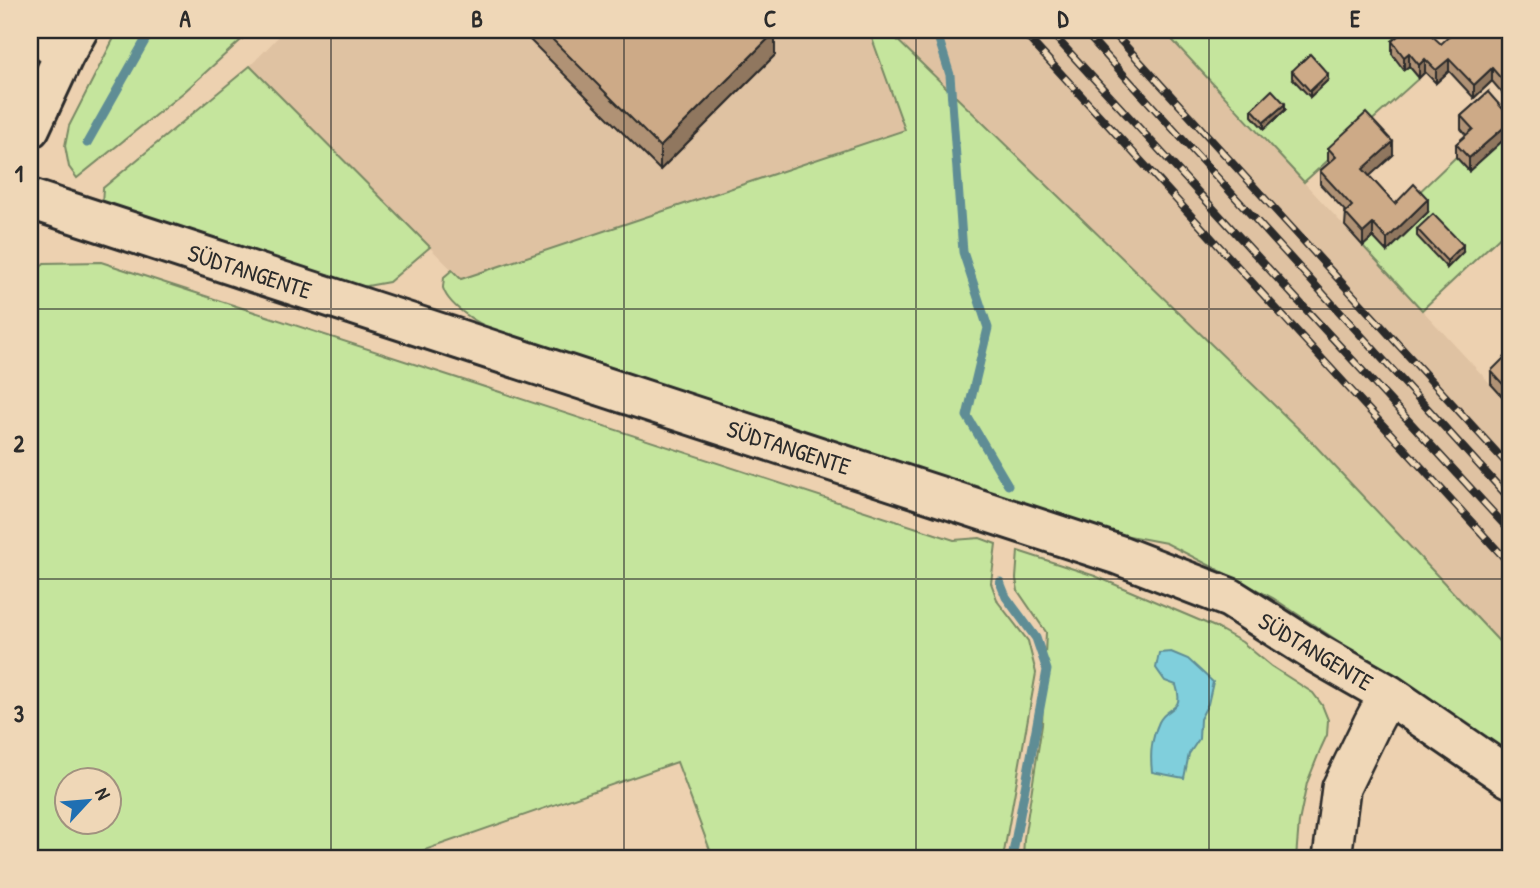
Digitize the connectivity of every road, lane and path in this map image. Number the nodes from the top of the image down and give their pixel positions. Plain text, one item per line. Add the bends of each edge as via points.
1 (31, 30) edge
2 (71, 42) edge
3 (30, 128) edge
4 (30, 199) edge
5 (1388, 694) junction
6 (1510, 778) edge
7 (1332, 858) edge

1 - 2 street
2 - 3 street
4 - 5 street, SÜDTANGENTE via 1119,555 1230,598
5 - 6 street, SÜDTANGENTE
5 - 7 street via 1341,788

